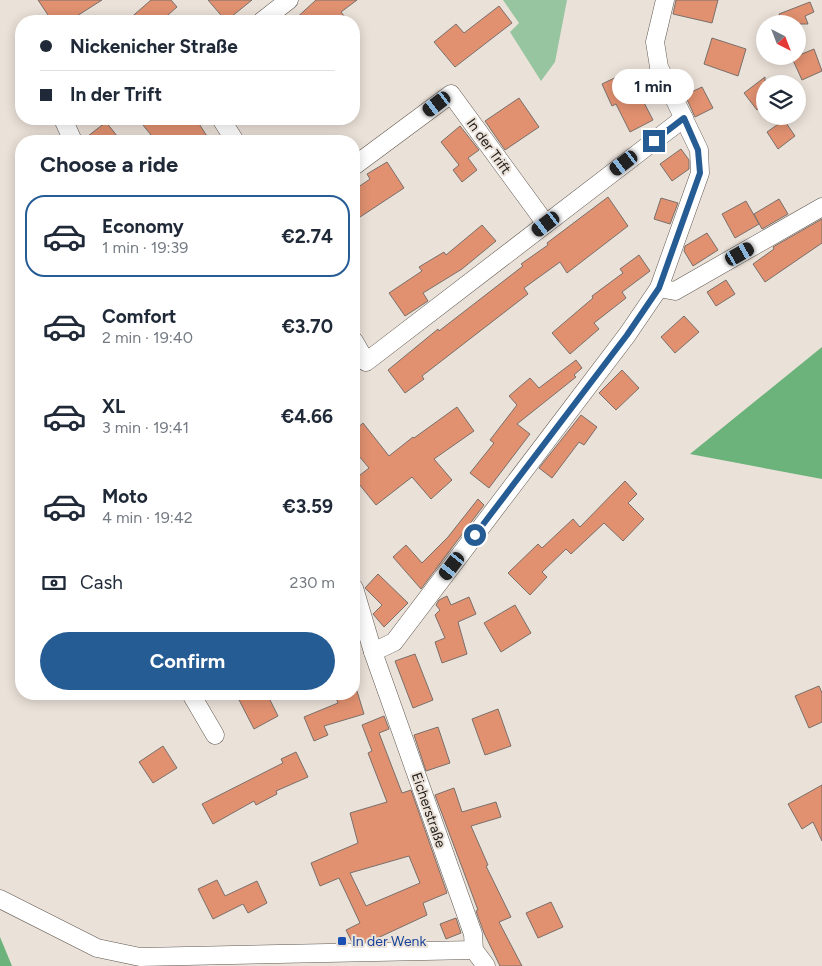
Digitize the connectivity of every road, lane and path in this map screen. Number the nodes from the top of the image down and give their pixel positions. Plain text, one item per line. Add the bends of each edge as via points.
1 (289, 0) edge
2 (665, 0) edge
3 (270, 15) edge
4 (684, 118) junction
5 (360, 162) edge
6 (822, 207) edge
7 (546, 224) junction
8 (659, 288) junction
9 (360, 352) edge
10 (360, 608) edge
11 (373, 652) junction
12 (195, 700) edge
13 (215, 735) dead end
14 (0, 899) edge
15 (474, 950) junction
16 (140, 962) edge
17 (486, 966) edge

1 - 3 street
2 - 4 street via 656,42 659,67
4 - 7 street
4 - 8 street via 698,150 700,173
5 - 7 street, In der Trift via 451,94
6 - 8 street via 674,291
7 - 9 street via 366,362
8 - 11 street via 627,335 394,642
10 - 11 street, Eicherstraße
11 - 15 street, Eicherstraße via 473,934
12 - 13 street
14 - 16 street via 96,948
15 - 16 street
15 - 17 street, Eicherstraße

